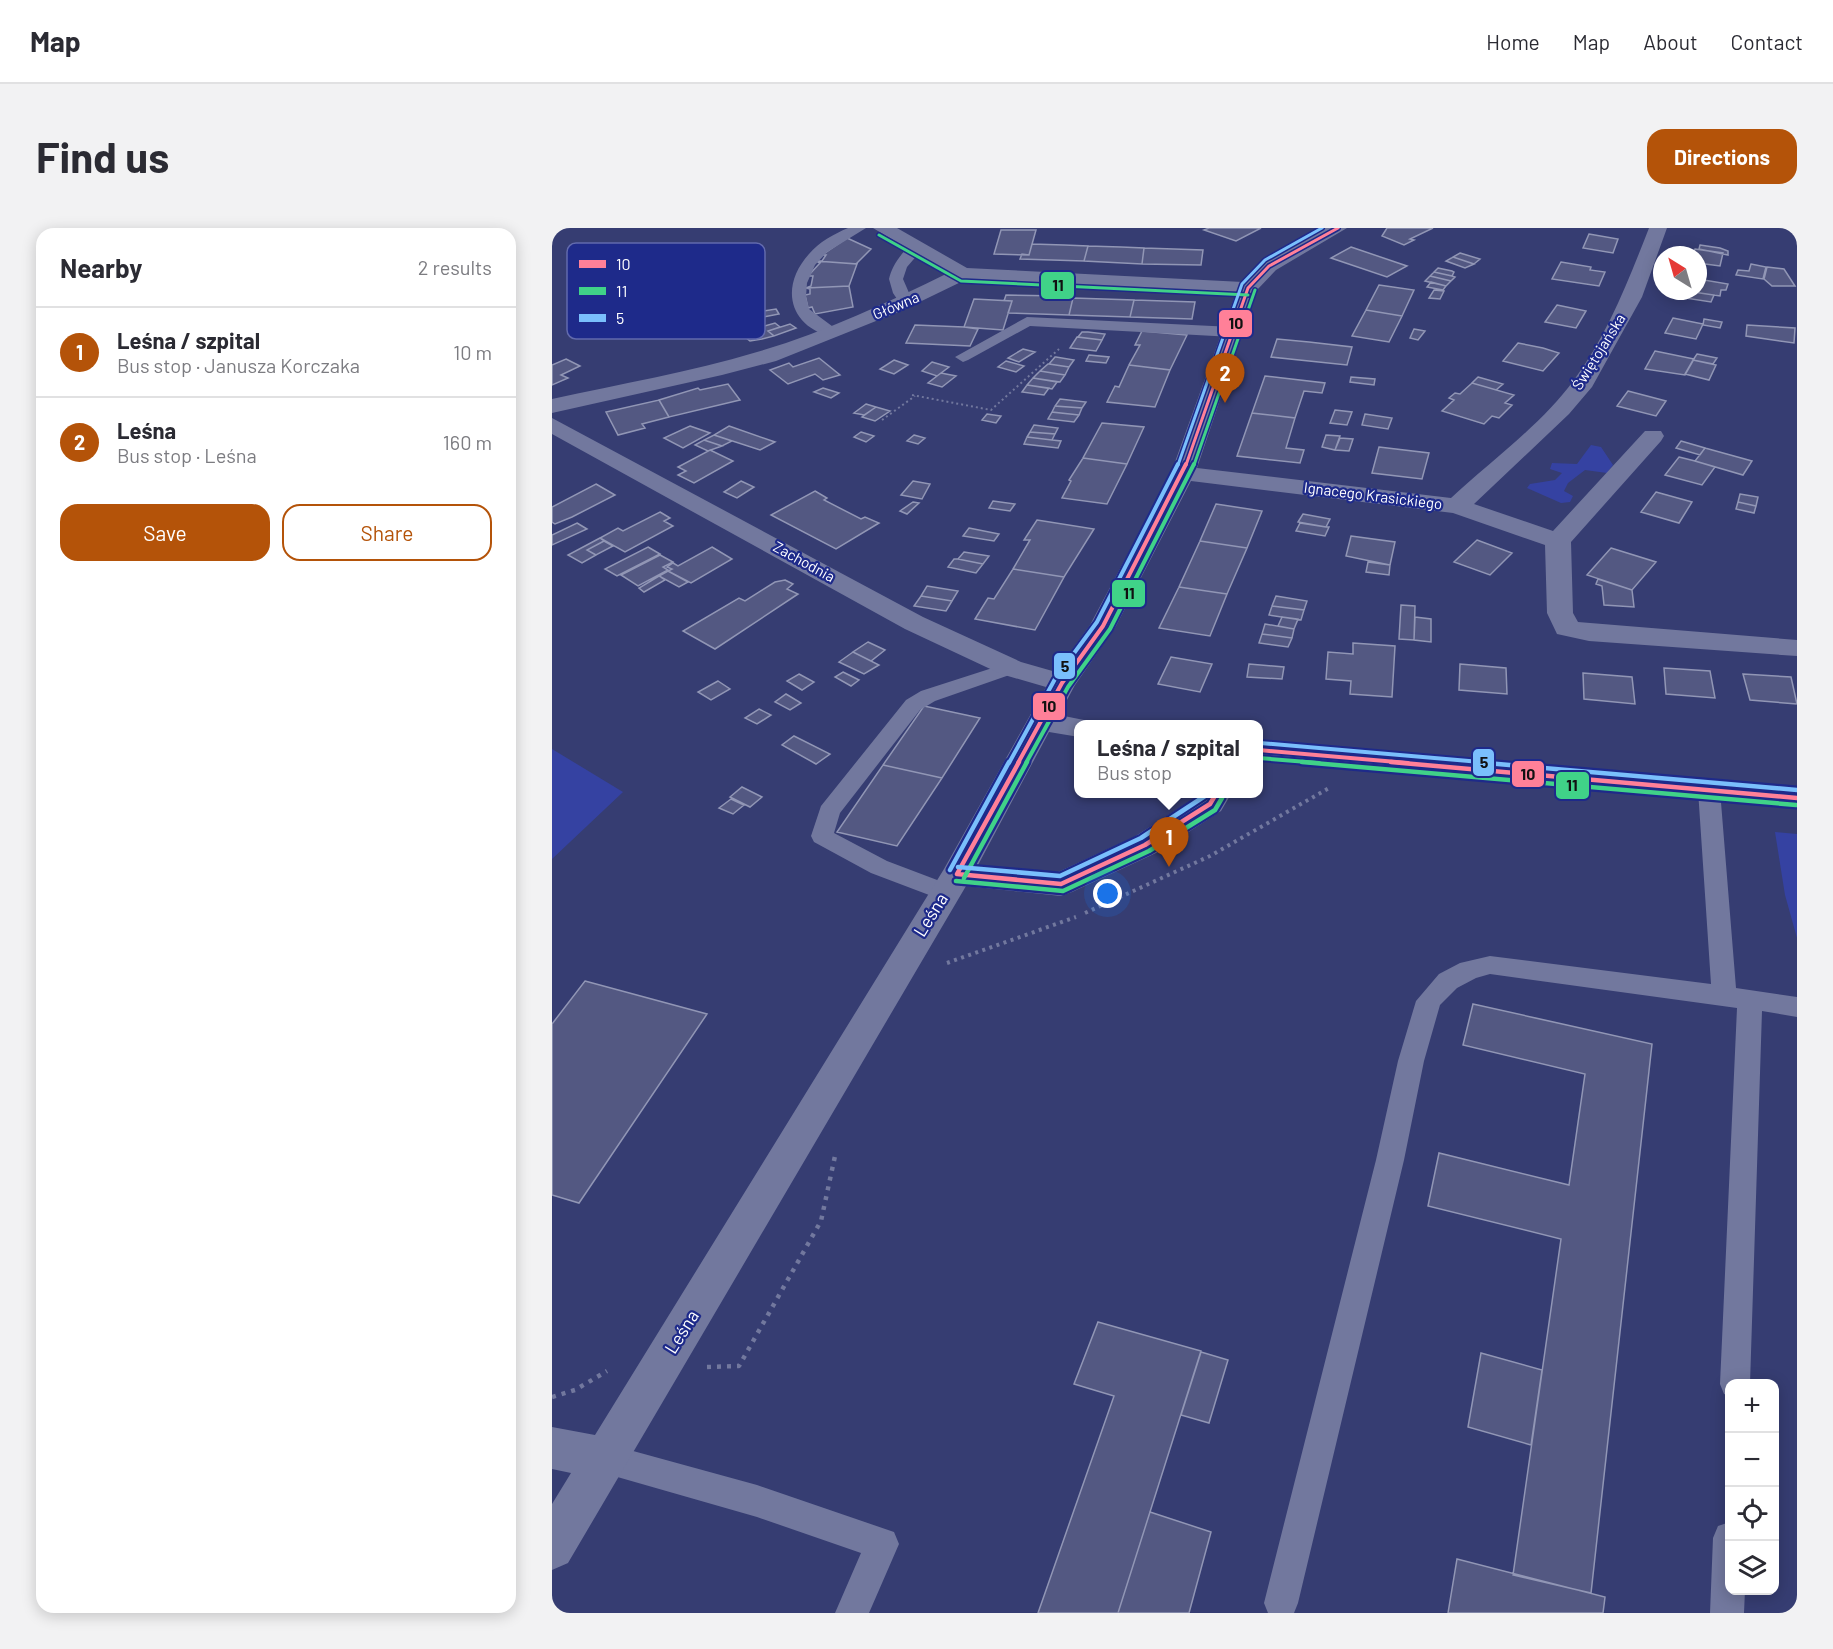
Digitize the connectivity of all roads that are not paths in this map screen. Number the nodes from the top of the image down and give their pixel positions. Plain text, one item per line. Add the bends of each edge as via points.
1 (859, 228) edge
2 (882, 228) edge
3 (1338, 228) edge
4 (1658, 228) edge
5 (918, 246) junction
6 (962, 274) junction
7 (1248, 288) junction
8 (906, 302) junction
9 (832, 332) junction
10 (1233, 332) junction
11 (963, 357) dead end
12 (552, 406) edge
13 (552, 425) edge
14 (1653, 436) dead end
15 (1183, 473) junction
16 (1457, 506) junction
17 (1558, 541) junction
18 (1797, 648) edge
19 (1011, 668) junction
20 (1062, 683) junction
21 (1042, 722) junction
22 (1074, 727) edge
23 (1263, 750) edge
24 (1709, 790) junction
25 (1214, 798) edge
26 (1797, 798) edge
27 (951, 883) junction
28 (1737, 998) junction
29 (1797, 1007) edge
30 (1735, 1379) edge
31 (552, 1448) edge
32 (604, 1459) junction
33 (1730, 1541) edge
34 (552, 1547) edge
35 (1281, 1603) dead end
36 (852, 1613) edge
37 (1727, 1613) edge

1 - 9 lane via 823,247 808,262 798,292 808,318
2 - 5 street
3 - 7 street, Leśna via 1269,266
4 - 16 street, Świętojańska via 1632,297 1584,382 1561,409
5 - 6 street
5 - 8 lane via 894,278 896,290
6 - 7 street, Główna
6 - 8 street, Główna
7 - 10 street, Leśna
8 - 9 street, Główna
9 - 12 street, Główna via 746,363
10 - 11 lane via 1027,321
10 - 15 street, Leśna
13 - 19 street, Zachodnia via 914,623
14 - 17 street
15 - 16 street, Ignacego Krasickiego
15 - 20 street, Leśna via 1103,626
16 - 17 street, Ignacego Krasickiego
17 - 18 street via 1560,613 1567,628
19 - 20 street, Zachodnia
19 - 27 lane via 928,696 913,705 829,812 824,828 822,836 879,867
20 - 21 street, Leśna
21 - 22 street
21 - 27 street, Leśna
23 - 24 street
24 - 26 street
24 - 28 lane
25 - 27 street via 1145,845 1061,884
27 - 32 street, Leśna
28 - 29 lane
28 - 30 lane
28 - 35 lane via 1490,965 1448,981 1429,1001
31 - 32 street
32 - 34 street, Leśna
32 - 36 lane via 757,1500 882,1544
33 - 37 lane

